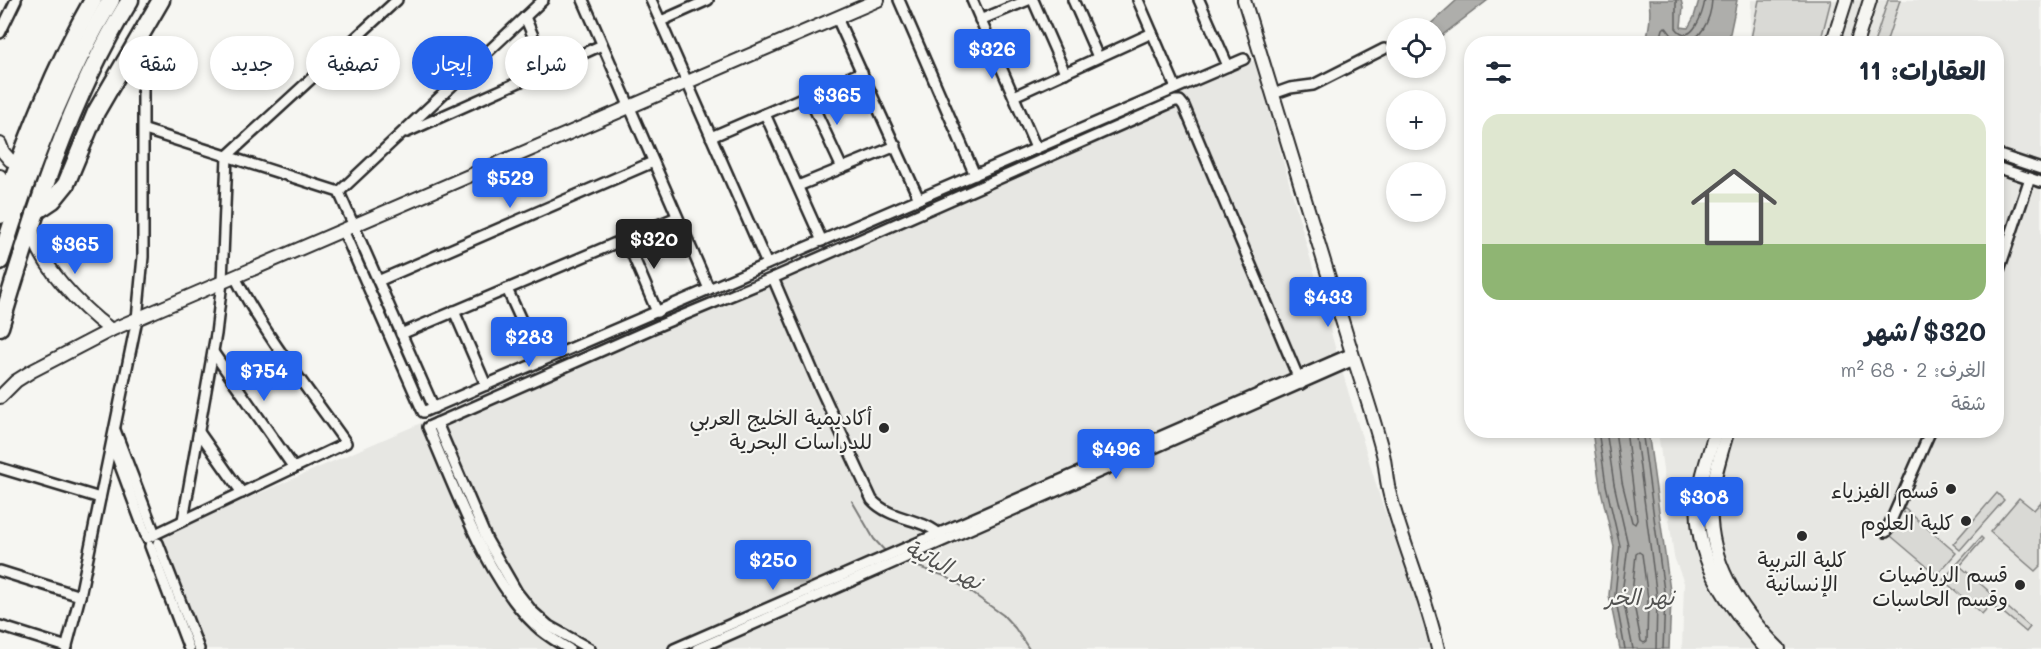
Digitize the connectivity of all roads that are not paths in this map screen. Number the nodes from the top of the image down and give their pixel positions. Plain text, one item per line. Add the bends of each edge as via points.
1 (16, 0) edge
2 (93, 0) edge
3 (111, 0) edge
4 (130, 0) edge
5 (397, 0) edge
6 (543, 0) edge
7 (582, 0) edge
8 (651, 0) edge
9 (708, 0) edge
10 (878, 0) edge
11 (898, 0) edge
12 (972, 0) edge
13 (1028, 0) edge
14 (1033, 0) edge
15 (1073, 0) edge
16 (1138, 0) edge
17 (1199, 0) edge
18 (1244, 0) edge
19 (1846, 0) edge
20 (1870, 0) edge
21 (159, 1) edge
22 (525, 17) junction
23 (837, 18) junction
24 (980, 20) junction
25 (661, 21) junction
26 (0, 33) edge
27 (1152, 33) junction
28 (533, 36) edge
29 (1835, 36) edge
30 (1859, 36) edge
31 (602, 45) junction
32 (1384, 49) dead end
33 (588, 51) edge
34 (1098, 57) junction
35 (1244, 59) dead end
36 (1228, 66) junction
37 (862, 72) junction
38 (1065, 73) junction
39 (687, 82) junction
40 (505, 88) edge
41 (1176, 88) junction
42 (143, 90) edge
43 (1273, 94) junction
44 (808, 95) junction
45 (1014, 96) junction
46 (629, 107) junction
47 (765, 114) junction
48 (145, 130) junction
49 (399, 135) junction
50 (711, 137) junction
51 (0, 144) edge
52 (896, 146) junction
53 (1036, 148) junction
54 (21, 156) junction
55 (227, 156) junction
56 (2004, 157) edge
57 (653, 162) junction
58 (842, 168) junction
59 (2041, 169) edge
60 (2004, 170) edge
61 (975, 175) junction
62 (0, 176) edge
63 (2030, 178) junction
64 (2041, 182) edge
65 (798, 186) junction
66 (339, 192) junction
67 (920, 199) junction
68 (0, 208) edge
69 (0, 215) edge
70 (677, 217) junction
71 (33, 219) junction
72 (348, 228) junction
73 (626, 239) junction
74 (822, 241) junction
75 (2004, 255) edge
76 (0, 261) edge
77 (767, 264) junction
78 (235, 277) junction
79 (773, 278) junction
80 (378, 281) junction
81 (222, 282) junction
82 (507, 289) junction
83 (709, 289) junction
84 (454, 311) junction
85 (657, 312) junction
86 (137, 319) junction
87 (0, 327) edge
88 (111, 330) junction
89 (401, 334) junction
90 (213, 352) junction
91 (1353, 356) junction
92 (540, 362) junction
93 (1299, 380) junction
94 (486, 385) junction
95 (0, 397) edge
96 (434, 408) junction
97 (433, 425) junction
98 (115, 429) junction
99 (199, 432) junction
100 (1713, 438) edge
101 (1726, 438) edge
102 (1927, 438) edge
103 (112, 444) junction
104 (0, 468) edge
105 (294, 468) junction
106 (242, 493) junction
107 (100, 498) junction
108 (1697, 512) junction
109 (1711, 512) junction
110 (183, 520) junction
111 (1886, 532) dead end
112 (941, 537) junction
113 (155, 541) junction
114 (1708, 545) junction
115 (0, 571) edge
116 (173, 594) junction
117 (80, 596) junction
118 (0, 626) edge
119 (66, 648) edge
120 (189, 649) edge
121 (199, 649) edge
122 (569, 649) edge
123 (590, 649) edge
124 (674, 649) edge
125 (697, 649) edge
126 (1438, 649) edge
127 (1767, 649) edge
128 (1779, 649) edge

1 - 26 street
2 - 54 highway via 60,63
3 - 76 highway via 71,72 42,137
4 - 71 highway via 85,82
5 - 55 street
6 - 22 street
7 - 31 street
8 - 25 street
9 - 25 street
10 - 23 street
11 - 61 street
12 - 24 street
13 - 24 street
14 - 38 street
15 - 34 street
16 - 27 street
17 - 36 street
18 - 43 street
19 - 29 street
20 - 30 street
21 - 71 highway via 96,112 62,191 38,210
22 - 28 street
22 - 49 street
23 - 37 street
23 - 39 street
24 - 45 street
25 - 39 street
27 - 34 street
27 - 41 street
31 - 33 street
31 - 46 street
32 - 43 street via 1312,85
34 - 38 street
35 - 36 street
36 - 41 street
37 - 44 street
37 - 52 street
38 - 45 street
39 - 46 street
39 - 50 street
40 - 49 street
41 - 53 street
42 - 48 street
43 - 91 street
44 - 47 street
44 - 58 street
45 - 53 street
46 - 57 street
46 - 72 street
47 - 50 street
47 - 65 street
48 - 55 street
48 - 86 street via 143,257
49 - 66 street
50 - 77 street
51 - 54 street via 10,160
52 - 58 street
52 - 67 street
53 - 61 street
54 - 69 highway
55 - 66 street
55 - 81 street
56 - 59 street
57 - 70 street
57 - 80 street
58 - 65 street
60 - 63 street
61 - 67 street
62 - 68 street
63 - 64 street
63 - 75 street
65 - 74 street
66 - 72 street
67 - 74 street
70 - 73 street
70 - 83 street
71 - 87 highway
71 - 88 street via 37,246 57,276
72 - 78 street
72 - 80 street
72 - 96 street via 423,412
73 - 82 street
73 - 85 street
74 - 77 street
77 - 83 street
78 - 81 street
78 - 105 street via 267,332 346,443
79 - 93 street via 1180,101
79 - 97 street
79 - 112 street via 872,500 888,512
80 - 89 street
81 - 86 street
81 - 90 street
82 - 84 street
82 - 92 street
83 - 85 street
84 - 89 street
84 - 94 street
85 - 92 street
86 - 88 street
86 - 98 street
88 - 95 street via 24,376
89 - 96 street
90 - 99 street
90 - 105 street
91 - 93 street
91 - 126 street via 1379,438 1389,494
92 - 94 street
93 - 112 street
94 - 96 street
97 - 122 street via 482,546 504,585 535,625
97 - 123 street via 487,540 517,592 549,626
98 - 103 street
98 - 113 street
99 - 106 street
99 - 110 street
100 - 108 street via 1703,471
101 - 109 street
102 - 111 street
103 - 107 street
103 - 113 street via 147,538
104 - 107 street
105 - 106 street
106 - 110 street
107 - 117 street
108 - 109 street via 1702,516
108 - 114 street
109 - 114 street
110 - 113 street
112 - 124 street via 883,557
112 - 125 street via 891,564
113 - 116 street
114 - 127 street via 1713,573 1727,598
114 - 128 street via 1732,590
115 - 117 street
116 - 120 street
116 - 121 street
117 - 119 street
118 - 119 street

